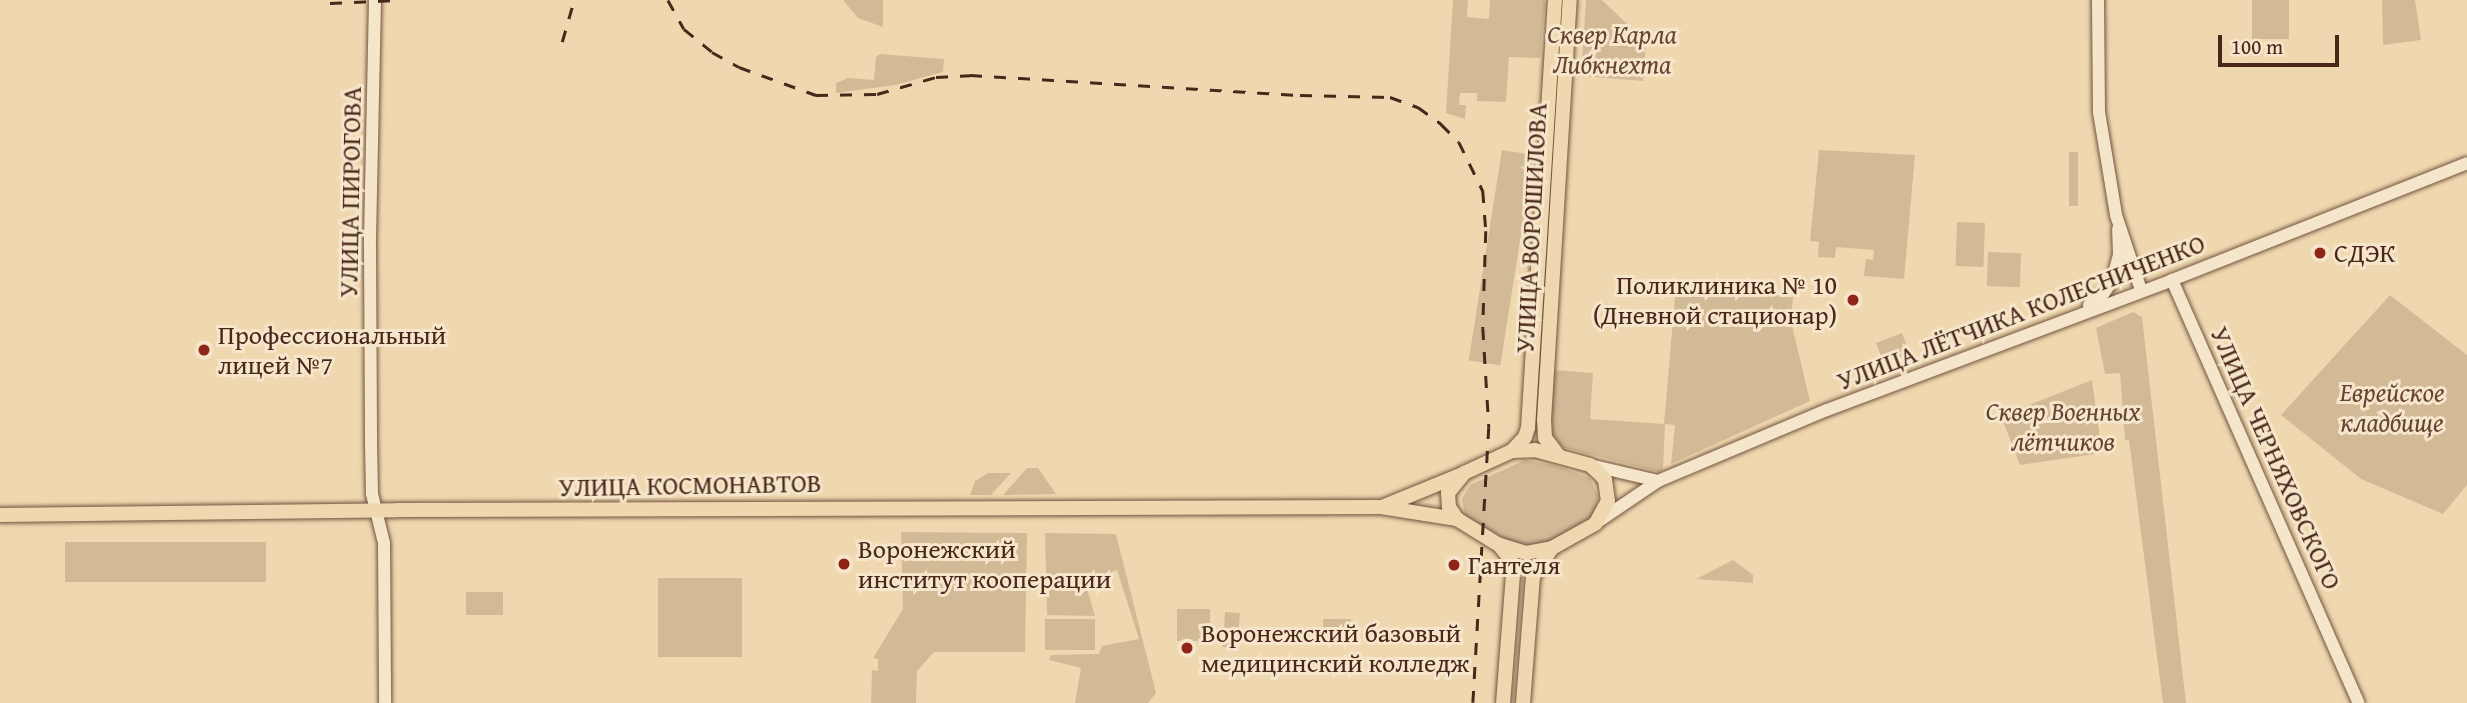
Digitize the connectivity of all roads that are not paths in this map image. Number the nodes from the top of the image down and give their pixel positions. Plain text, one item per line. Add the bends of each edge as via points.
1 (375, 0) edge
2 (1555, 0) edge
3 (1570, 0) edge
4 (2098, 0) edge
5 (2467, 163) edge
6 (2116, 215) junction
7 (2172, 279) junction
8 (2141, 290) junction
9 (2076, 314) junction
10 (1512, 451) junction
11 (1558, 455) junction
12 (1590, 465) junction
13 (1464, 473) junction
14 (1658, 481) junction
15 (1381, 507) junction
16 (376, 510) junction
17 (0, 515) edge
18 (1457, 519) junction
19 (1595, 524) junction
20 (1499, 545) junction
21 (1552, 548) junction
22 (385, 703) edge
23 (1503, 703) edge
24 (1523, 703) edge
25 (2359, 703) edge

1 - 16 street, УЛИЦА ПИРОГОВА via 370,245
2 - 10 main road, УЛИЦА ВОРОШИЛОВА via 1528,428
3 - 11 main road, УЛИЦА ВОРОШИЛОВА via 1544,420 1545,438
4 - 6 street via 2098,96
5 - 7 street, УЛИЦА ЛЁТЧИКА КОЛЕСНИЧЕНКО
6 - 8 street
6 - 9 street via 2119,255 2112,281
7 - 8 street, УЛИЦА ЛЁТЧИКА КОЛЕСНИЧЕНКО
7 - 25 street, УЛИЦА ЧЕРНЯХОВСКОГО
8 - 9 street, УЛИЦА ЛЁТЧИКА КОЛЕСНИЧЕНКО
9 - 14 street, УЛИЦА ЛЁТЧИКА КОЛЕСНИЧЕНКО
10 - 11 main road
10 - 13 main road
11 - 12 main road
12 - 14 street
12 - 19 main road via 1605,480 1608,491 1608,501
13 - 15 main road, УЛИЦА КОСМОНАВТОВ
13 - 18 main road via 1448,493 1449,507
14 - 19 street, УЛИЦА ЛЁТЧИКА КОЛЕСНИЧЕНКО
15 - 16 main road, УЛИЦА КОСМОНАВТОВ
15 - 18 main road, УЛИЦА КОСМОНАВТОВ
16 - 17 main road, УЛИЦА КОСМОНАВТОВ
16 - 22 street, УЛИЦА ПИРОГОВА via 384,543
18 - 20 main road
19 - 21 main road
20 - 21 main road via 1526,553
20 - 23 main road via 1511,560 1513,574
21 - 24 main road via 1533,576

